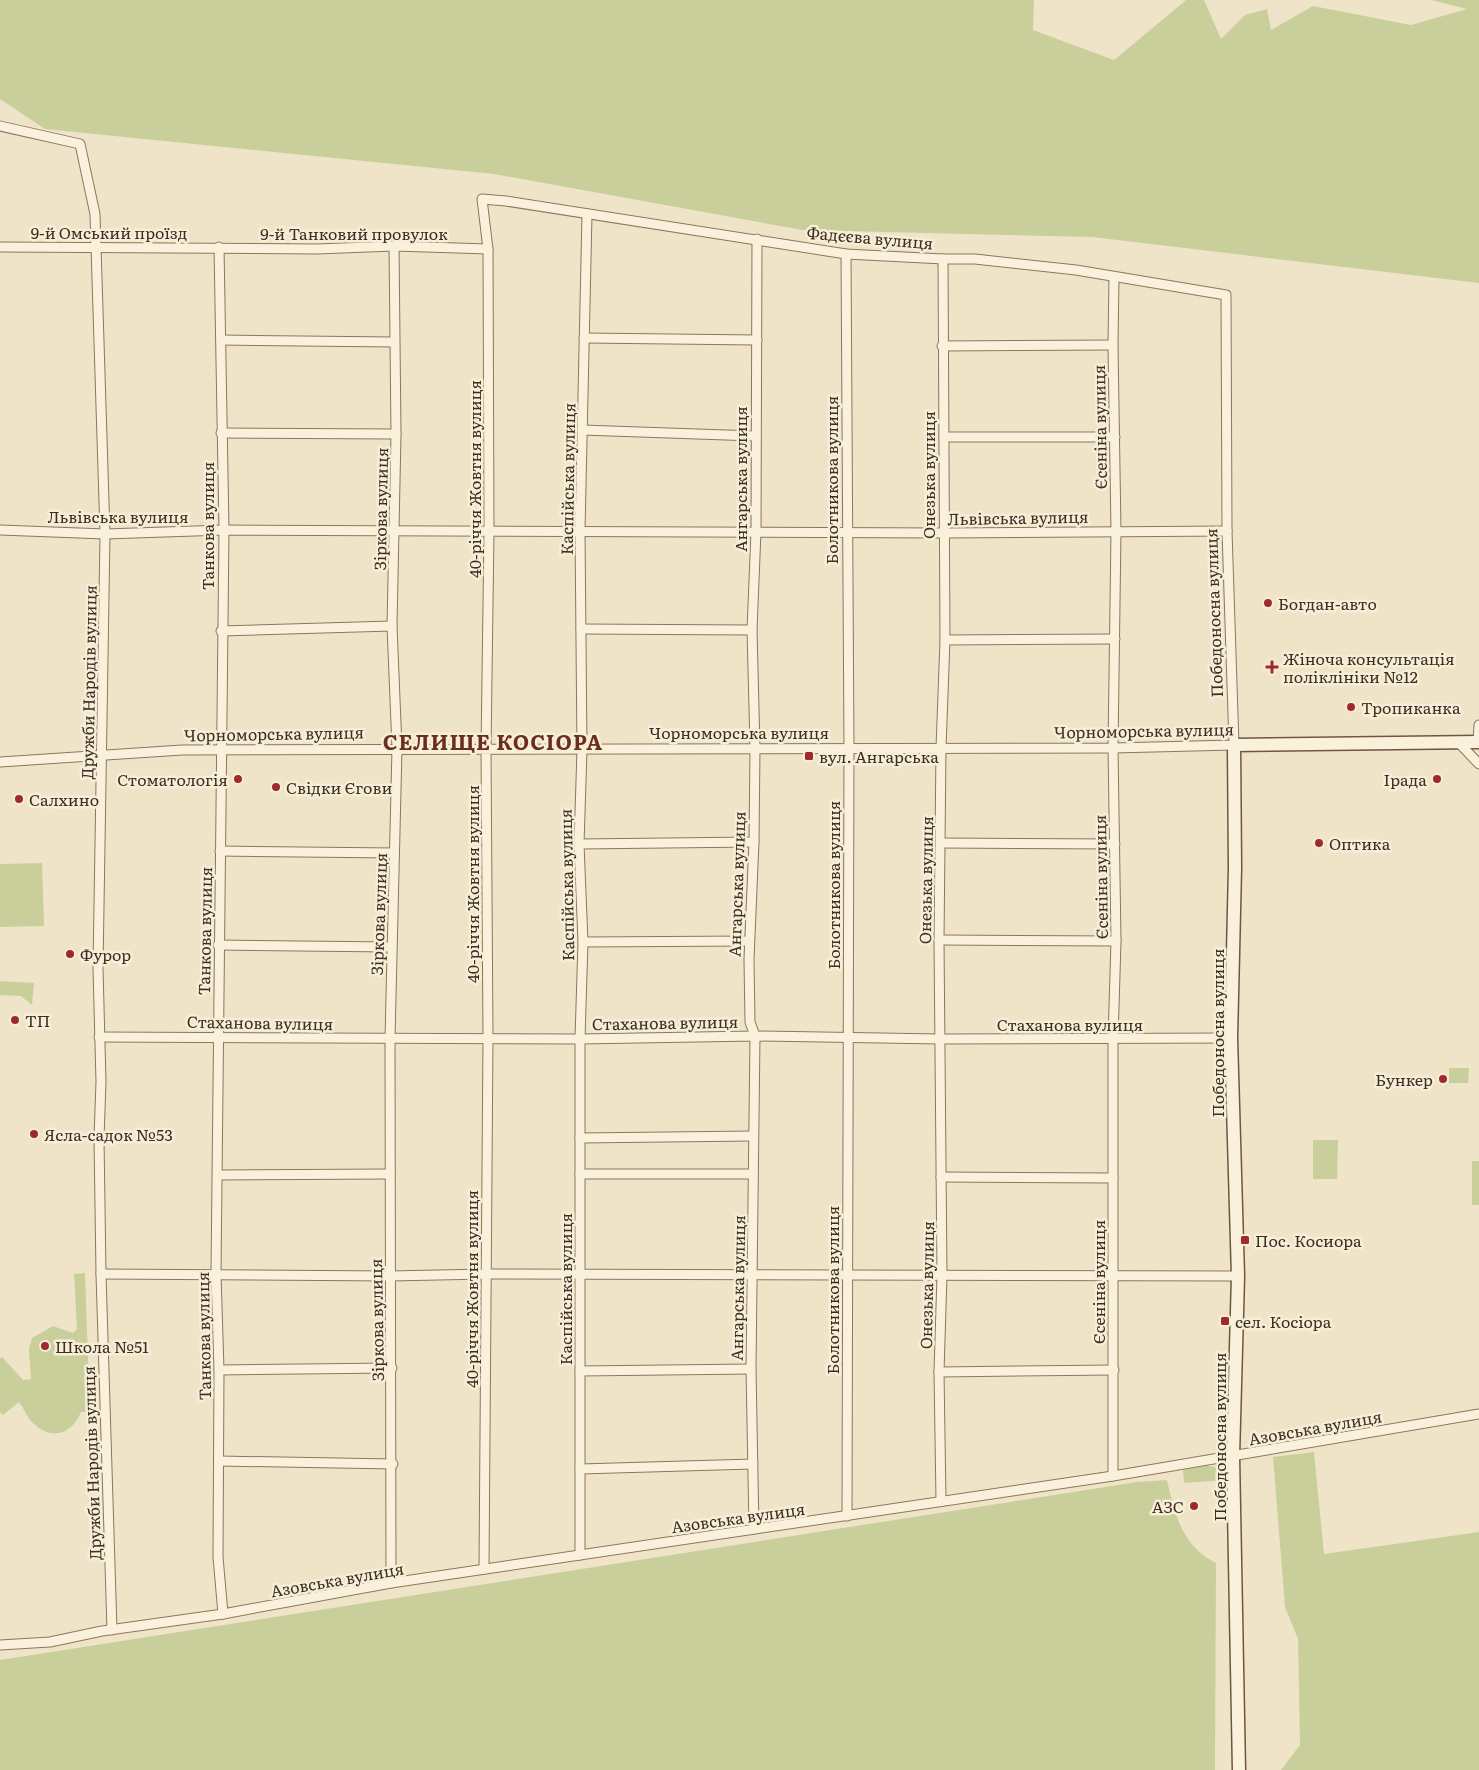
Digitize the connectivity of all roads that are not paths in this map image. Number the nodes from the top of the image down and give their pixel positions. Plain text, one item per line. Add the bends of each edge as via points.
1 (0, 126) edge
2 (482, 200) joint
3 (587, 214) junction
4 (757, 239) junction
5 (95, 246) junction
6 (394, 246) junction
7 (0, 247) edge
8 (219, 247) junction
9 (488, 249) junction
10 (846, 254) junction
11 (943, 259) junction
12 (1114, 277) junction
13 (1226, 295) joint
14 (584, 338) junction
15 (221, 340) junction
16 (756, 340) junction
17 (394, 342) junction
18 (1113, 345) junction
19 (942, 346) junction
20 (582, 430) junction
21 (221, 433) junction
22 (396, 434) junction
23 (755, 436) junction
24 (944, 437) junction
25 (1115, 437) junction
26 (0, 530) edge
27 (224, 530) junction
28 (1227, 530) junction
29 (580, 531) junction
30 (756, 531) junction
31 (846, 531) junction
32 (1116, 531) junction
33 (394, 532) junction
34 (489, 532) junction
35 (943, 533) junction
36 (105, 534) junction
37 (392, 626) junction
38 (581, 629) junction
39 (752, 630) junction
40 (221, 631) junction
41 (1115, 639) junction
42 (945, 640) junction
43 (1479, 726) edge
44 (1458, 742) junction
45 (1478, 742) edge
46 (1234, 745) junction
47 (397, 748) junction
48 (755, 748) junction
49 (849, 748) junction
50 (941, 748) junction
51 (1113, 748) junction
52 (221, 749) junction
53 (486, 749) junction
54 (582, 750) junction
55 (102, 755) junction
56 (0, 762) edge
57 (1479, 764) edge
58 (754, 842) junction
59 (941, 843) junction
60 (579, 844) junction
61 (1114, 844) junction
62 (220, 851) junction
63 (394, 853) junction
64 (939, 940) junction
65 (749, 941) junction
66 (1116, 941) junction
67 (583, 942) junction
68 (218, 945) junction
69 (391, 947) junction
70 (218, 1036) junction
71 (755, 1036) junction
72 (99, 1037) junction
73 (847, 1037) junction
74 (488, 1038) junction
75 (1231, 1038) junction
76 (390, 1039) junction
77 (580, 1039) junction
78 (940, 1039) junction
79 (1113, 1040) junction
80 (753, 1136) junction
81 (580, 1138) junction
82 (390, 1174) junction
83 (580, 1174) junction
84 (752, 1174) junction
85 (218, 1175) junction
86 (941, 1176) junction
87 (1113, 1178) junction
88 (100, 1274) junction
89 (216, 1274) junction
90 (486, 1274) junction
91 (581, 1274) junction
92 (753, 1275) junction
93 (848, 1275) junction
94 (942, 1275) junction
95 (1112, 1275) junction
96 (390, 1276) junction
97 (1238, 1276) junction
98 (392, 1368) junction
99 (751, 1369) junction
100 (219, 1370) junction
101 (1114, 1370) junction
102 (580, 1371) junction
103 (939, 1372) junction
104 (1479, 1414) edge
105 (1234, 1456) junction
106 (219, 1461) junction
107 (393, 1464) junction
108 (753, 1464) junction
109 (580, 1469) junction
110 (1113, 1476) junction
111 (941, 1501) junction
112 (847, 1516) junction
113 (754, 1529) junction
114 (580, 1555) junction
115 (484, 1569) junction
116 (391, 1584) junction
117 (223, 1614) junction
118 (112, 1630) junction
119 (0, 1645) edge
120 (1239, 1770) edge

1 - 5 street, Дружби Народів вулиця via 80,144 94,214
2 - 3 street, Фадєєва вулиця
2 - 9 street, 40-річчя Жовтня вулиця
3 - 4 street, Фадєєва вулиця
3 - 14 street, Каспійська вулиця
4 - 10 street, Фадєєва вулиця
4 - 16 street, Ангарська вулиця
5 - 7 street, 9-й Омський проїзд
5 - 8 street, 9-й Омський проїзд
5 - 36 street, Дружби Народів вулиця
6 - 8 street, 9-й Танковий провулок via 316,249
6 - 9 street, 9-й Танковий провулок
6 - 17 street, Зіркова вулиця
8 - 15 street, Танкова вулиця
9 - 34 street, 40-річчя Жовтня вулиця
10 - 11 street, Фадєєва вулиця
10 - 31 street, Болотникова вулиця
11 - 12 street, Фадєєва вулиця via 975,258
11 - 19 street, Онезька вулиця
12 - 13 street, Фадєєва вулиця
12 - 18 street, Єсеніна вулиця
13 - 28 street, Победоносна вулиця
14 - 16 street
14 - 20 street, Каспійська вулиця
15 - 17 street
15 - 21 street, Танкова вулиця
16 - 23 street, Ангарська вулиця
17 - 22 street, Зіркова вулиця
18 - 19 street
18 - 25 street, Єсеніна вулиця
19 - 24 street, Онезька вулиця
20 - 23 street
20 - 29 street, Каспійська вулиця
21 - 22 street
21 - 27 street, Танкова вулиця
22 - 33 street, Зіркова вулиця
23 - 30 street, Ангарська вулиця
24 - 25 street
24 - 35 street, Онезька вулиця
25 - 32 street, Єсеніна вулиця
26 - 36 street, Львівська вулиця
27 - 33 street, Львівська вулиця
27 - 36 street, Львівська вулиця
27 - 40 street, Танкова вулиця
28 - 32 street, Львівська вулиця
28 - 46 street, Победоносна вулиця
29 - 30 street, Львівська вулиця
29 - 34 street, Львівська вулиця
29 - 38 street, Каспійська вулиця
30 - 31 street, Львівська вулиця
30 - 39 street, Ангарська вулиця
31 - 35 street, Львівська вулиця
31 - 49 street, Болотникова вулиця
32 - 35 street, Львівська вулиця
32 - 41 street, Єсеніна вулиця
33 - 34 street, Львівська вулиця
33 - 37 street, Зіркова вулиця
34 - 53 street, 40-річчя Жовтня вулиця
35 - 42 street, Онезька вулиця
36 - 55 street, Дружби Народів вулиця
37 - 40 street
37 - 47 street, Зіркова вулиця
38 - 39 street
38 - 54 street, Каспійська вулиця
39 - 48 street, Ангарська вулиця
40 - 52 street, Танкова вулиця
41 - 42 street
41 - 51 street, Єсеніна вулиця
42 - 50 street, Онезька вулиця
43 - 45 street
44 - 45 street, Чорноморська вулиця
44 - 46 street, Чорноморська вулиця
44 - 57 street
46 - 51 street, Чорноморська вулиця
46 - 75 street, Победоносна вулиця
47 - 52 street, Чорноморська вулиця
47 - 53 street, Чорноморська вулиця
47 - 63 street, Зіркова вулиця
48 - 49 street, Чорноморська вулиця
48 - 54 street, Чорноморська вулиця
48 - 58 street, Ангарська вулиця
49 - 50 street, Чорноморська вулиця
49 - 73 street, Болотникова вулиця
50 - 51 street, Чорноморська вулиця
50 - 59 street, Онезька вулиця
51 - 61 street, Єсеніна вулиця
52 - 55 street, Чорноморська вулиця
52 - 62 street, Танкова вулиця
53 - 54 street, Чорноморська вулиця
53 - 74 street, 40-річчя Жовтня вулиця
54 - 60 street, Каспійська вулиця
55 - 56 street, Чорноморська вулиця
55 - 72 street, Дружби Народів вулиця
58 - 60 street
58 - 65 street, Ангарська вулиця
59 - 61 street
59 - 64 street, Онезька вулиця
60 - 67 street, Каспійська вулиця
61 - 66 street, Єсеніна вулиця
62 - 63 street
62 - 68 street, Танкова вулиця
63 - 69 street, Зіркова вулиця
64 - 66 street
64 - 78 street, Онезька вулиця
65 - 67 street
65 - 71 street, Ангарська вулиця via 750,1022
66 - 79 street, Єсеніна вулиця
67 - 77 street, Каспійська вулиця
68 - 69 street
68 - 70 street, Танкова вулиця
69 - 76 street, Зіркова вулиця
70 - 72 street, Стаханова вулиця
70 - 76 street, Стаханова вулиця
70 - 85 street, Танкова вулиця
71 - 73 street, Стаханова вулиця
71 - 77 street, Стаханова вулиця
71 - 80 street, Ангарська вулиця
72 - 88 street, Дружби Народів вулиця
73 - 78 street, Стаханова вулиця
73 - 93 street, Болотникова вулиця
74 - 76 street, Стаханова вулиця
74 - 77 street, Стаханова вулиця
74 - 90 street, 40-річчя Жовтня вулиця
75 - 79 street, Стаханова вулиця
75 - 97 street, Победоносна вулиця
76 - 82 street, Зіркова вулиця
77 - 81 street, Каспійська вулиця
78 - 79 street, Стаханова вулиця
78 - 86 street, Онезька вулиця
79 - 87 street, Єсеніна вулиця
80 - 81 street
80 - 84 street, Ангарська вулиця
81 - 83 street, Каспійська вулиця
82 - 85 street
82 - 96 street, Зіркова вулиця
83 - 84 street
83 - 91 street, Каспійська вулиця
84 - 92 street, Ангарська вулиця
85 - 89 street, Танкова вулиця
86 - 87 street
86 - 94 street, Онезька вулиця
87 - 95 street, Єсеніна вулиця
88 - 89 street
88 - 118 street, Дружби Народів вулиця
89 - 96 street
89 - 100 street, Танкова вулиця
90 - 91 street
90 - 96 street
90 - 115 street, 40-річчя Жовтня вулиця
91 - 92 street
91 - 102 street, Каспійська вулиця
92 - 93 street
92 - 99 street, Ангарська вулиця
93 - 94 street
93 - 112 street, Болотникова вулиця
94 - 95 street
94 - 103 street, Онезька вулиця
95 - 97 street
95 - 101 street, Єсеніна вулиця
96 - 98 street, Зіркова вулиця
97 - 105 street, Победоносна вулиця
98 - 100 street
98 - 107 street, Зіркова вулиця
99 - 102 street
99 - 108 street, Ангарська вулиця
100 - 106 street, Танкова вулиця
101 - 103 street
101 - 110 street, Єсеніна вулиця
102 - 109 street, Каспійська вулиця
103 - 111 street, Онезька вулиця
104 - 105 street, Азовська вулиця
105 - 110 street, Азовська вулиця
105 - 120 street, Победоносна вулиця
106 - 107 street
106 - 117 street, Танкова вулиця via 218,1557
107 - 116 street, Зіркова вулиця
108 - 109 street
108 - 113 street, Ангарська вулиця
109 - 114 street, Каспійська вулиця
110 - 111 street, Азовська вулиця
111 - 112 street, Азовська вулиця
112 - 113 street, Азовська вулиця
113 - 114 street, Азовська вулиця
114 - 115 street, Азовська вулиця
115 - 116 street, Азовська вулиця
116 - 117 street, Азовська вулиця
117 - 118 street, Азовська вулиця
118 - 119 street, Азовська вулиця via 50,1642

